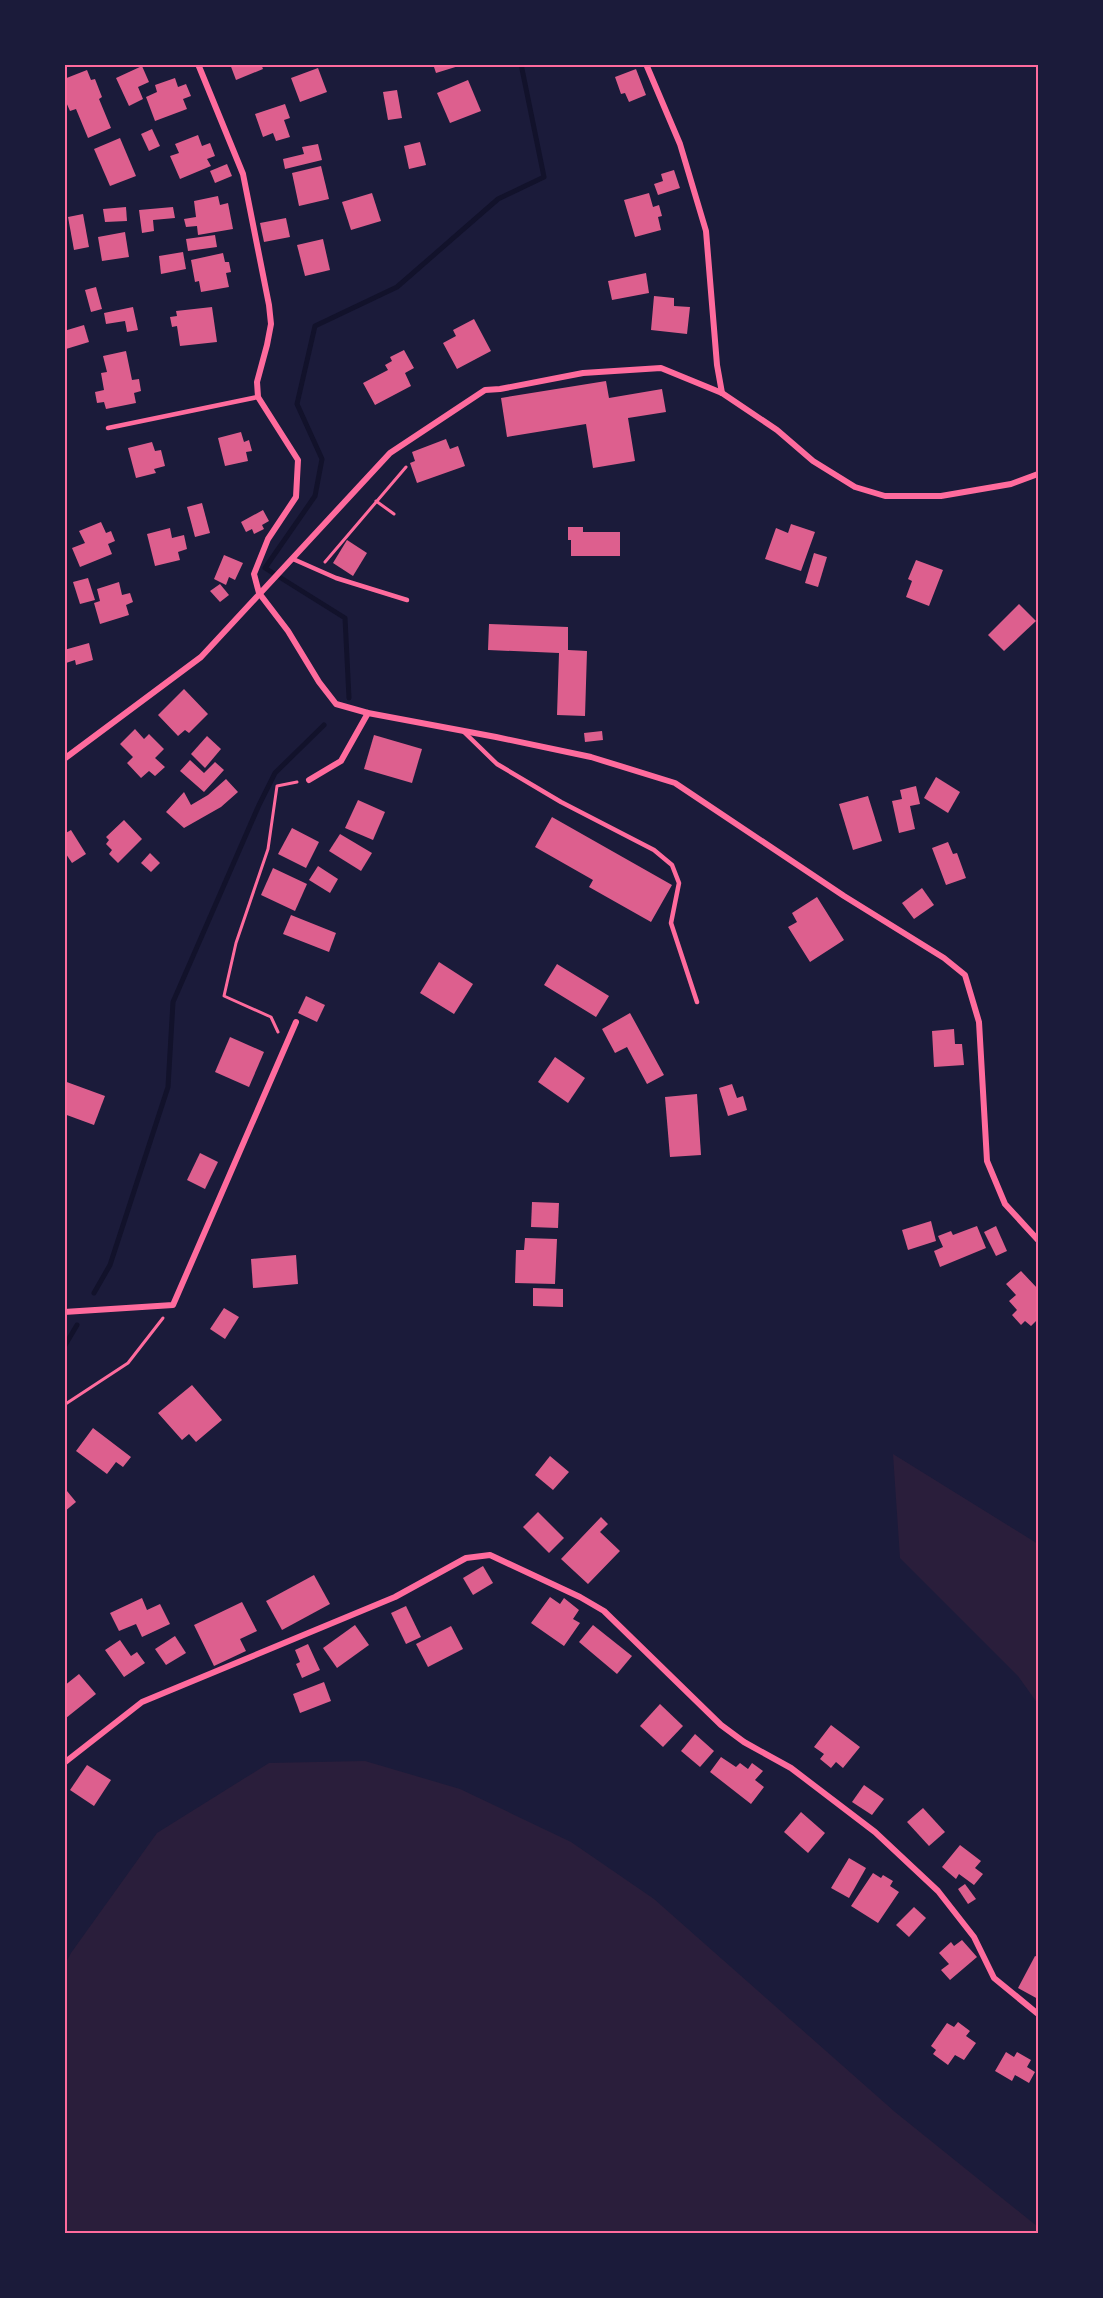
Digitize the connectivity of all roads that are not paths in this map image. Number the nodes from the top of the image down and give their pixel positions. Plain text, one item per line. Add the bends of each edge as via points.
1 (198, 64) edge
2 (646, 64) edge
3 (722, 393) junction
4 (258, 397) junction
5 (108, 428) dead end
6 (1038, 474) edge
7 (293, 559) junction
8 (259, 593) junction
9 (407, 600) dead end
10 (368, 713) junction
11 (463, 730) junction
12 (64, 759) edge
13 (309, 780) road end
14 (698, 1002) dead end
15 (296, 1022) dead end
16 (1038, 1240) edge
17 (64, 1312) edge
18 (64, 1762) edge
19 (1038, 2014) edge

1 - 4 street via 243,174 269,305 270,324 257,382
2 - 3 street via 680,144 706,231
3 - 6 street via 821,466 855,487 885,496 941,496 1011,484
3 - 7 street via 661,368 583,373 485,390 390,453
4 - 5 lane
4 - 8 street via 298,460 296,497 268,539 254,574
7 - 8 street
7 - 9 lane
8 - 10 street via 336,704
8 - 12 street via 201,657
10 - 11 street
10 - 13 street via 341,761
11 - 14 lane via 497,764 654,850 672,865 679,883 671,923
11 - 16 street via 591,757 675,783 965,975 979,1022 987,1161 1005,1204
15 - 17 street via 174,1305
18 - 19 street via 142,1702 396,1597 465,1558 490,1555 604,1611 721,1725 791,1768 875,1832 938,1892 974,1937 994,1978

